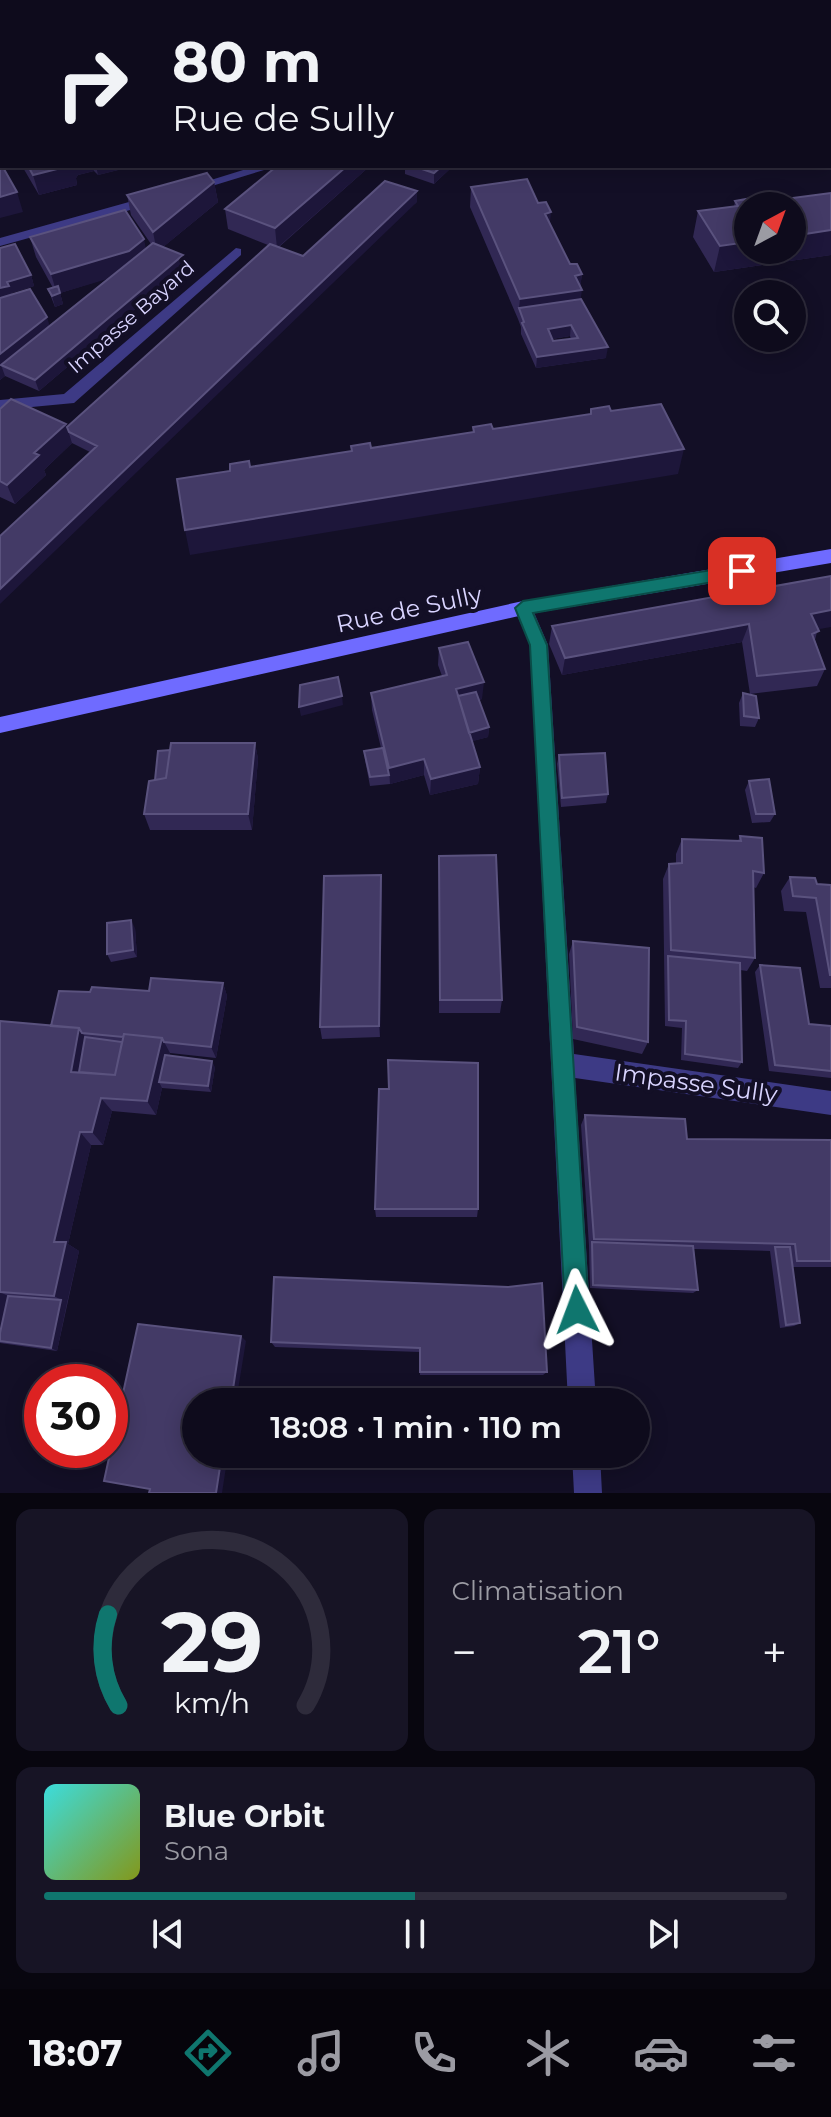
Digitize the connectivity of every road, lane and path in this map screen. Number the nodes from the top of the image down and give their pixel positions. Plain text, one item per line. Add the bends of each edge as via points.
1 (263, 168) edge
2 (0, 242) edge
3 (236, 252) dead end
4 (0, 405) edge
5 (831, 556) edge
6 (523, 608) junction
7 (0, 725) edge
8 (562, 1064) junction
9 (831, 1103) edge
10 (581, 1388) edge
11 (587, 1468) edge
12 (588, 1493) edge

1 - 2 street
3 - 4 street, Impasse Bayard via 68,399
5 - 6 street, Rue de Sully
6 - 7 street, Rue de Sully
6 - 8 street via 539,645
8 - 9 street, Impasse Sully
8 - 10 street
11 - 12 street

